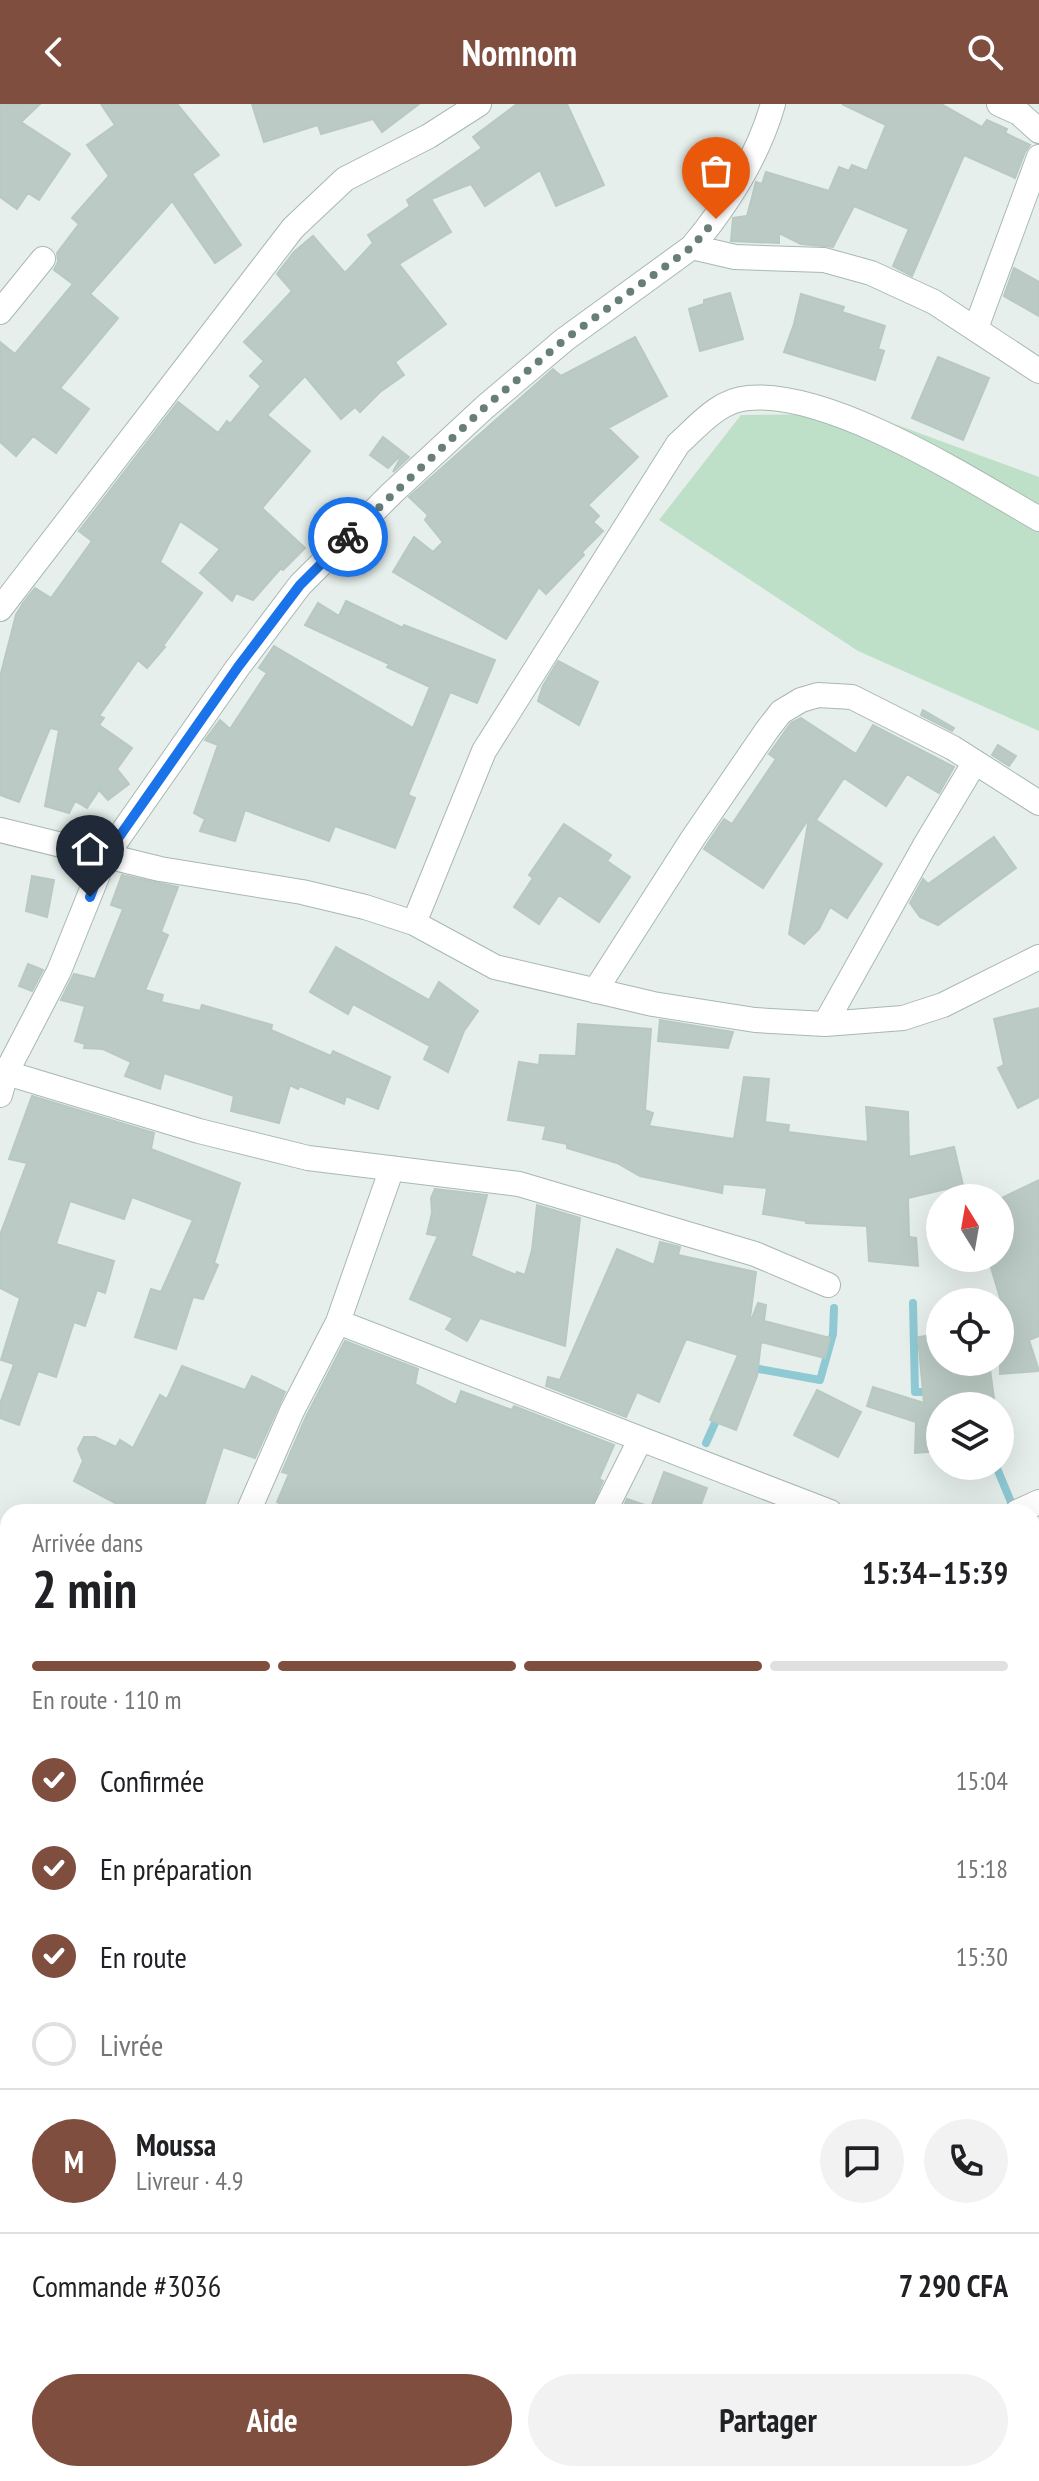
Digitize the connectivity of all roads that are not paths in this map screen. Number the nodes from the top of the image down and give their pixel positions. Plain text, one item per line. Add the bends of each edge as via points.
1 (479, 104) edge
2 (773, 104) edge
3 (999, 104) edge
4 (1039, 131) edge
5 (1039, 157) edge
6 (692, 247) junction
7 (43, 259) dead end
8 (0, 312) edge
9 (976, 328) junction
10 (1039, 371) edge
11 (1039, 519) edge
12 (0, 609) edge
13 (975, 762) junction
14 (1039, 803) edge
15 (0, 830) edge
16 (105, 857) junction
17 (414, 923) junction
18 (1039, 957) edge
19 (595, 991) junction
20 (825, 1024) junction
21 (2, 1080) edge
22 (392, 1168) junction
23 (828, 1285) dead end
24 (338, 1322) junction
25 (640, 1440) junction
26 (251, 1504) edge
27 (608, 1504) edge
28 (809, 1504) edge

1 - 12 street via 345,179 293,228
2 - 6 street via 755,154 716,219
3 - 4 street
5 - 9 street
6 - 9 street via 735,257 824,260 871,273
6 - 16 street via 564,340 485,407 300,585
7 - 8 street
9 - 10 street
11 - 17 street via 927,454 828,411 747,398 717,409 678,444 484,751
13 - 14 street
13 - 19 street via 852,697 818,695 781,712
13 - 20 street
15 - 16 street
16 - 17 street via 302,892
16 - 21 street via 59,971
17 - 19 street via 495,967
18 - 20 street via 943,1005 903,1018
19 - 20 street via 755,1020
21 - 22 street via 308,1158
22 - 23 street via 519,1184 755,1254
22 - 24 street
24 - 25 street
24 - 26 street
25 - 27 street
25 - 28 street

